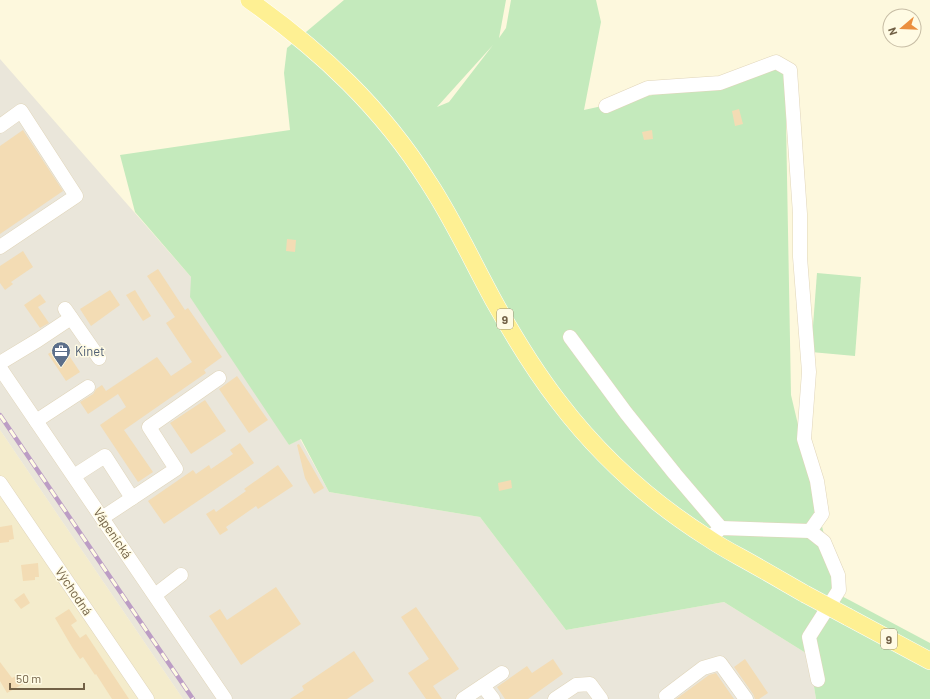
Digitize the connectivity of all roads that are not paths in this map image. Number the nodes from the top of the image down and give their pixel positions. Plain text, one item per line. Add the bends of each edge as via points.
1 (249, 0) edge
2 (606, 106) dead end
3 (0, 126) edge
4 (0, 247) edge
5 (570, 337) dead end
6 (99, 358) dead end
7 (0, 363) edge
8 (0, 368) edge
9 (219, 378) dead end
10 (88, 386) dead end
11 (36, 421) junction
12 (74, 476) junction
13 (0, 483) edge
14 (132, 498) junction
15 (102, 518) junction
16 (810, 531) junction
17 (715, 533) junction
18 (181, 575) dead end
19 (155, 595) junction
20 (930, 661) edge
21 (502, 673) dead end
22 (818, 680) dead end
23 (483, 686) junction
24 (665, 698) edge
25 (148, 699) edge
26 (225, 699) edge
27 (463, 699) edge
28 (493, 699) edge
29 (555, 699) edge
30 (601, 699) edge
31 (746, 699) edge

1 - 17 main road, 9 via 327,61 369,103 395,134 429,182 522,349 576,424 618,467 671,513
2 - 16 street via 648,88 720,83 776,62 790,70 809,372 804,439 817,481 822,514
3 - 4 street via 21,111 76,196
5 - 17 street via 675,474
6 - 7 street via 68,313 38,340
8 - 11 street, Vápenická
9 - 14 street via 149,428 176,469
10 - 11 street
11 - 12 street, Vápenická
12 - 14 street via 105,456
12 - 15 street, Vápenická
13 - 25 street, Východná
14 - 15 street
15 - 19 street, Vápenická
16 - 17 street
16 - 22 street via 824,542 838,575 839,590 809,638
17 - 20 main road, 9, bridge via 805,594
18 - 19 street
19 - 26 street, Vápenická
21 - 23 street
23 - 27 street
23 - 28 street
24 - 31 street via 703,668 720,663
29 - 30 street via 576,685 590,684

